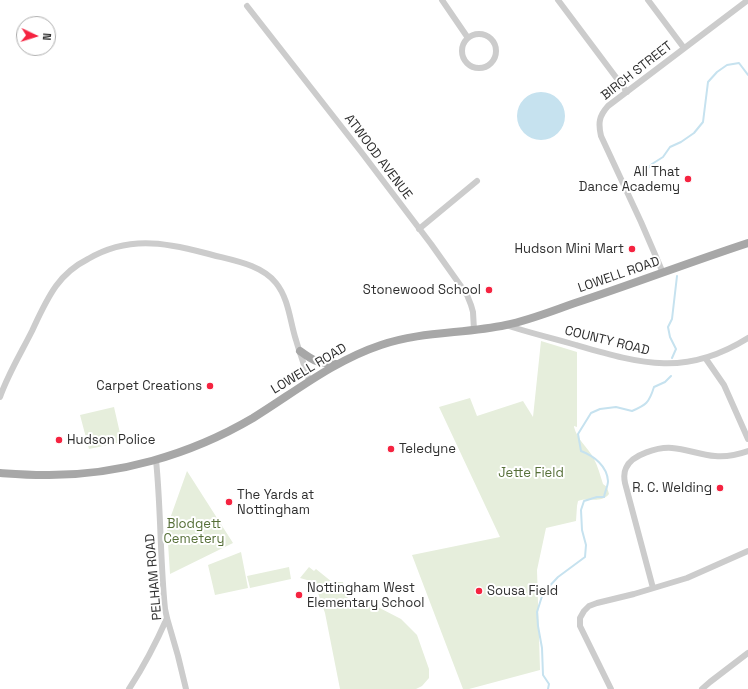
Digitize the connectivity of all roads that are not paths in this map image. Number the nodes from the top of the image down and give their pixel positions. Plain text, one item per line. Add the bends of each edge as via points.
1 (442, 0) edge
2 (558, 0) edge
3 (648, 0) edge
4 (748, 0) edge
5 (247, 6) dead end
6 (468, 38) junction
7 (684, 48) junction
8 (627, 92) junction
9 (476, 181) dead end
10 (419, 229) junction
11 (748, 243) edge
12 (663, 273) junction
13 (506, 325) junction
14 (474, 330) junction
15 (748, 338) edge
16 (300, 351) junction
17 (706, 359) junction
18 (336, 364) junction
19 (309, 380) junction
20 (0, 397) edge
21 (748, 439) edge
22 (748, 450) edge
23 (156, 460) junction
24 (0, 473) edge
25 (748, 551) edge
26 (653, 588) junction
27 (167, 618) junction
28 (748, 653) edge
29 (129, 689) edge
30 (186, 689) edge
31 (611, 689) edge
32 (702, 689) edge

1 - 6 street
2 - 8 street
3 - 7 street
4 - 7 street, BIRCH STREET
5 - 10 street, ATWOOD AVENUE
6 - 6 street via 462,50 466,63 479,69 492,63 496,57 496,46 492,40 482,34
7 - 8 street, BIRCH STREET
8 - 12 street, BIRCH STREET via 603,112 600,120 601,136
9 - 10 street
10 - 14 street, ATWOOD AVENUE via 467,296 473,312
11 - 12 main road, LOWELL ROAD
12 - 13 main road, LOWELL ROAD
13 - 14 main road, LOWELL ROAD
13 - 17 street, COUNTY ROAD via 634,361 676,364
14 - 18 main road, LOWELL ROAD via 402,339 369,349
15 - 17 street, COUNTY ROAD
16 - 18 main road via 313,360
16 - 19 street
16 - 20 street via 284,296 265,272 249,265 178,246 148,243 125,245 96,254 77,265 56,286 7,378
17 - 21 street via 724,385
18 - 19 main road, LOWELL ROAD
19 - 23 main road, LOWELL ROAD via 284,398 224,433
22 - 26 street via 733,455 714,456 664,448 642,454 630,462 624,475 625,483
23 - 24 main road, LOWELL ROAD via 76,474
23 - 27 street, PELHAM ROAD via 163,590
25 - 26 street via 687,578
26 - 31 street via 589,606 580,618 583,633
27 - 29 street via 142,669
27 - 30 street, PELHAM ROAD
28 - 32 street

